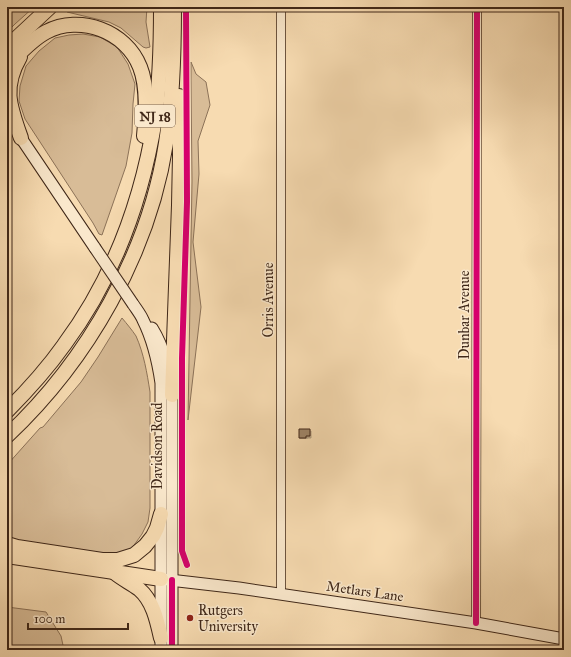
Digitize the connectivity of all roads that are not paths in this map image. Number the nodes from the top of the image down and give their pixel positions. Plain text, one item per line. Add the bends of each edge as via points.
1 (50, 7) edge
2 (161, 7) edge
3 (174, 7) edge
4 (178, 7) edge
5 (281, 7) edge
6 (477, 7) edge
7 (7, 47) edge
8 (24, 50) junction
9 (7, 66) edge
10 (7, 118) edge
11 (21, 138) junction
12 (129, 221) junction
13 (143, 319) junction
14 (172, 395) junction
15 (7, 412) edge
16 (23, 421) junction
17 (7, 436) edge
18 (7, 446) edge
19 (161, 514) junction
20 (7, 544) edge
21 (7, 556) edge
22 (111, 571) junction
23 (166, 579) junction
24 (281, 594) junction
25 (476, 623) junction
26 (564, 639) edge
27 (161, 644) edge
28 (172, 650) edge

1 - 7 highway
2 - 12 highway, NJ 18 via 155,118 140,190
3 - 16 highway, NJ 18 via 173,80 166,144 153,199 139,240 119,287 96,327 61,378
4 - 14 highway via 180,155
5 - 24 street, Orris Avenue
6 - 25 street, Dunbar Avenue
8 - 9 highway
8 - 11 highway via 11,76 9,88 10,103
8 - 12 highway via 46,32 75,24 105,30 120,39 137,59 145,86 145,108 142,157
10 - 11 street, Davidson Road
11 - 13 main road, Davidson Road, bridge
12 - 15 highway, NJ 18 via 108,272 85,314 42,374
13 - 14 main road, Davidson Road via 153,328 162,348 168,365
13 - 19 main road, Davidson Road via 156,356 161,384
14 - 23 main road, Davidson Road
16 - 17 highway, NJ 18
16 - 18 highway via 20,432
19 - 20 highway via 155,532 145,546 134,555 118,560 95,559
19 - 23 main road, Davidson Road
21 - 22 highway
22 - 23 highway
22 - 27 highway via 139,589 148,600 157,621
23 - 24 main road, Metlars Lane
23 - 27 main road
23 - 28 main road
24 - 25 main road, Metlars Lane
25 - 26 main road, Metlars Lane

